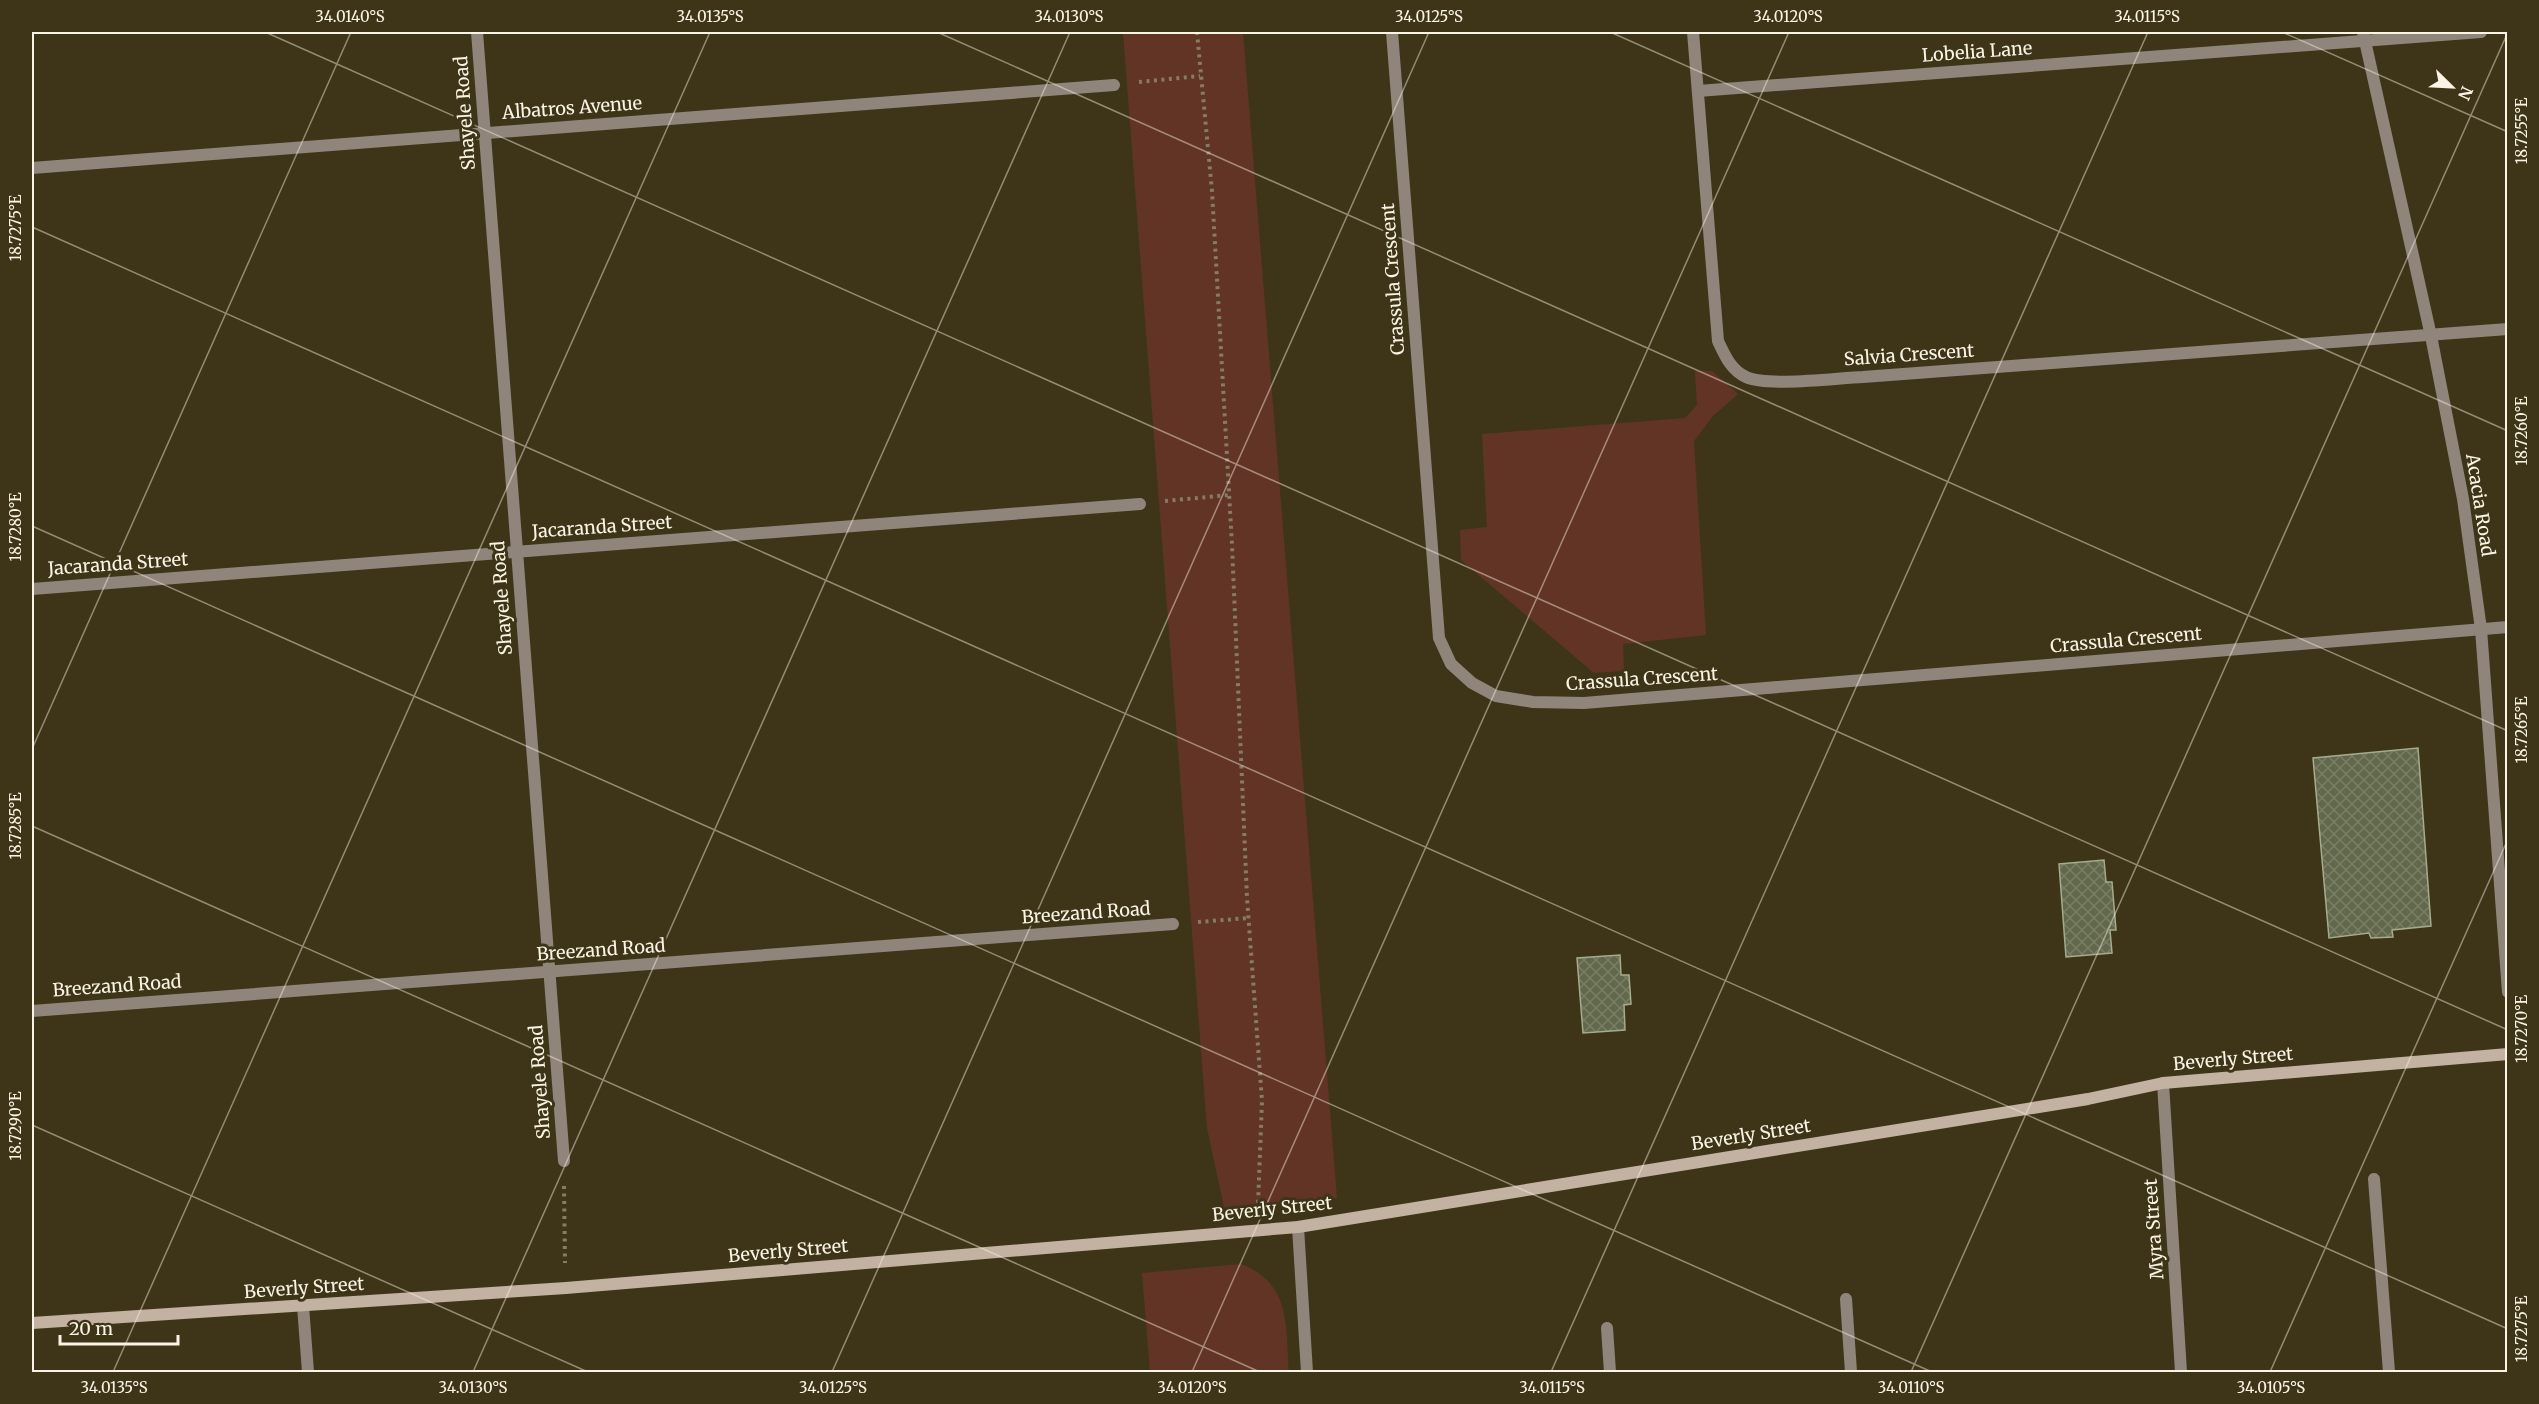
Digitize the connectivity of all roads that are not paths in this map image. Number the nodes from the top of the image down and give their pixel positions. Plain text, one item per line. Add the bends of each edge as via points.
1 (477, 32) edge
2 (1392, 32) edge
3 (1694, 32) edge
4 (2481, 32) edge
5 (2365, 36) edge
6 (1114, 84) road end
7 (1698, 91) junction
8 (485, 133) junction
9 (32, 168) edge
10 (2508, 328) edge
11 (2431, 336) junction
12 (1140, 504) road end
13 (517, 552) junction
14 (32, 589) edge
15 (2508, 627) edge
16 (2481, 629) junction
17 (1173, 924) road end
18 (549, 972) junction
19 (2508, 992) edge
20 (32, 1011) edge
21 (2508, 1054) edge
22 (2163, 1083) junction
23 (564, 1161) road end
24 (2374, 1179) dead end
25 (1298, 1227) junction
26 (1846, 1299) dead end
27 (303, 1306) junction
28 (32, 1323) edge
29 (1607, 1328) dead end
30 (308, 1372) edge
31 (1307, 1372) edge
32 (1610, 1372) edge
33 (1851, 1372) edge
34 (2181, 1372) edge
35 (2389, 1372) edge

1 - 8 street, Shayele Road
2 - 16 street, Crassula Crescent via 1439,638 1451,664 1472,683 1496,696 1533,702 1584,703
3 - 7 street, Salvia Crescent
4 - 5 street, Lobelia Lane
5 - 7 street, Lobelia Lane
5 - 11 street, Acacia Road
6 - 8 street, Albatros Avenue
7 - 11 street, Salvia Crescent via 1718,341 1729,364 1747,377 1782,382 1851,378
8 - 9 street, Albatros Avenue
8 - 13 street, Shayele Road
10 - 11 street, Salvia Crescent
11 - 16 street, Acacia Road via 2463,499
12 - 13 street, Jacaranda Street
13 - 14 street, Jacaranda Street
13 - 18 street, Shayele Road
15 - 16 street, Crassula Crescent
16 - 19 street, Acacia Road
17 - 18 street, Breezand Road
18 - 20 street, Breezand Road
18 - 23 street, Shayele Road
21 - 22 street, Beverly Street
22 - 25 street, Beverly Street via 2088,1099
22 - 34 street, Myra Street
24 - 35 street
25 - 27 street, Beverly Street
25 - 31 street
26 - 33 street
27 - 28 street, Beverly Street
27 - 30 street
29 - 32 street

